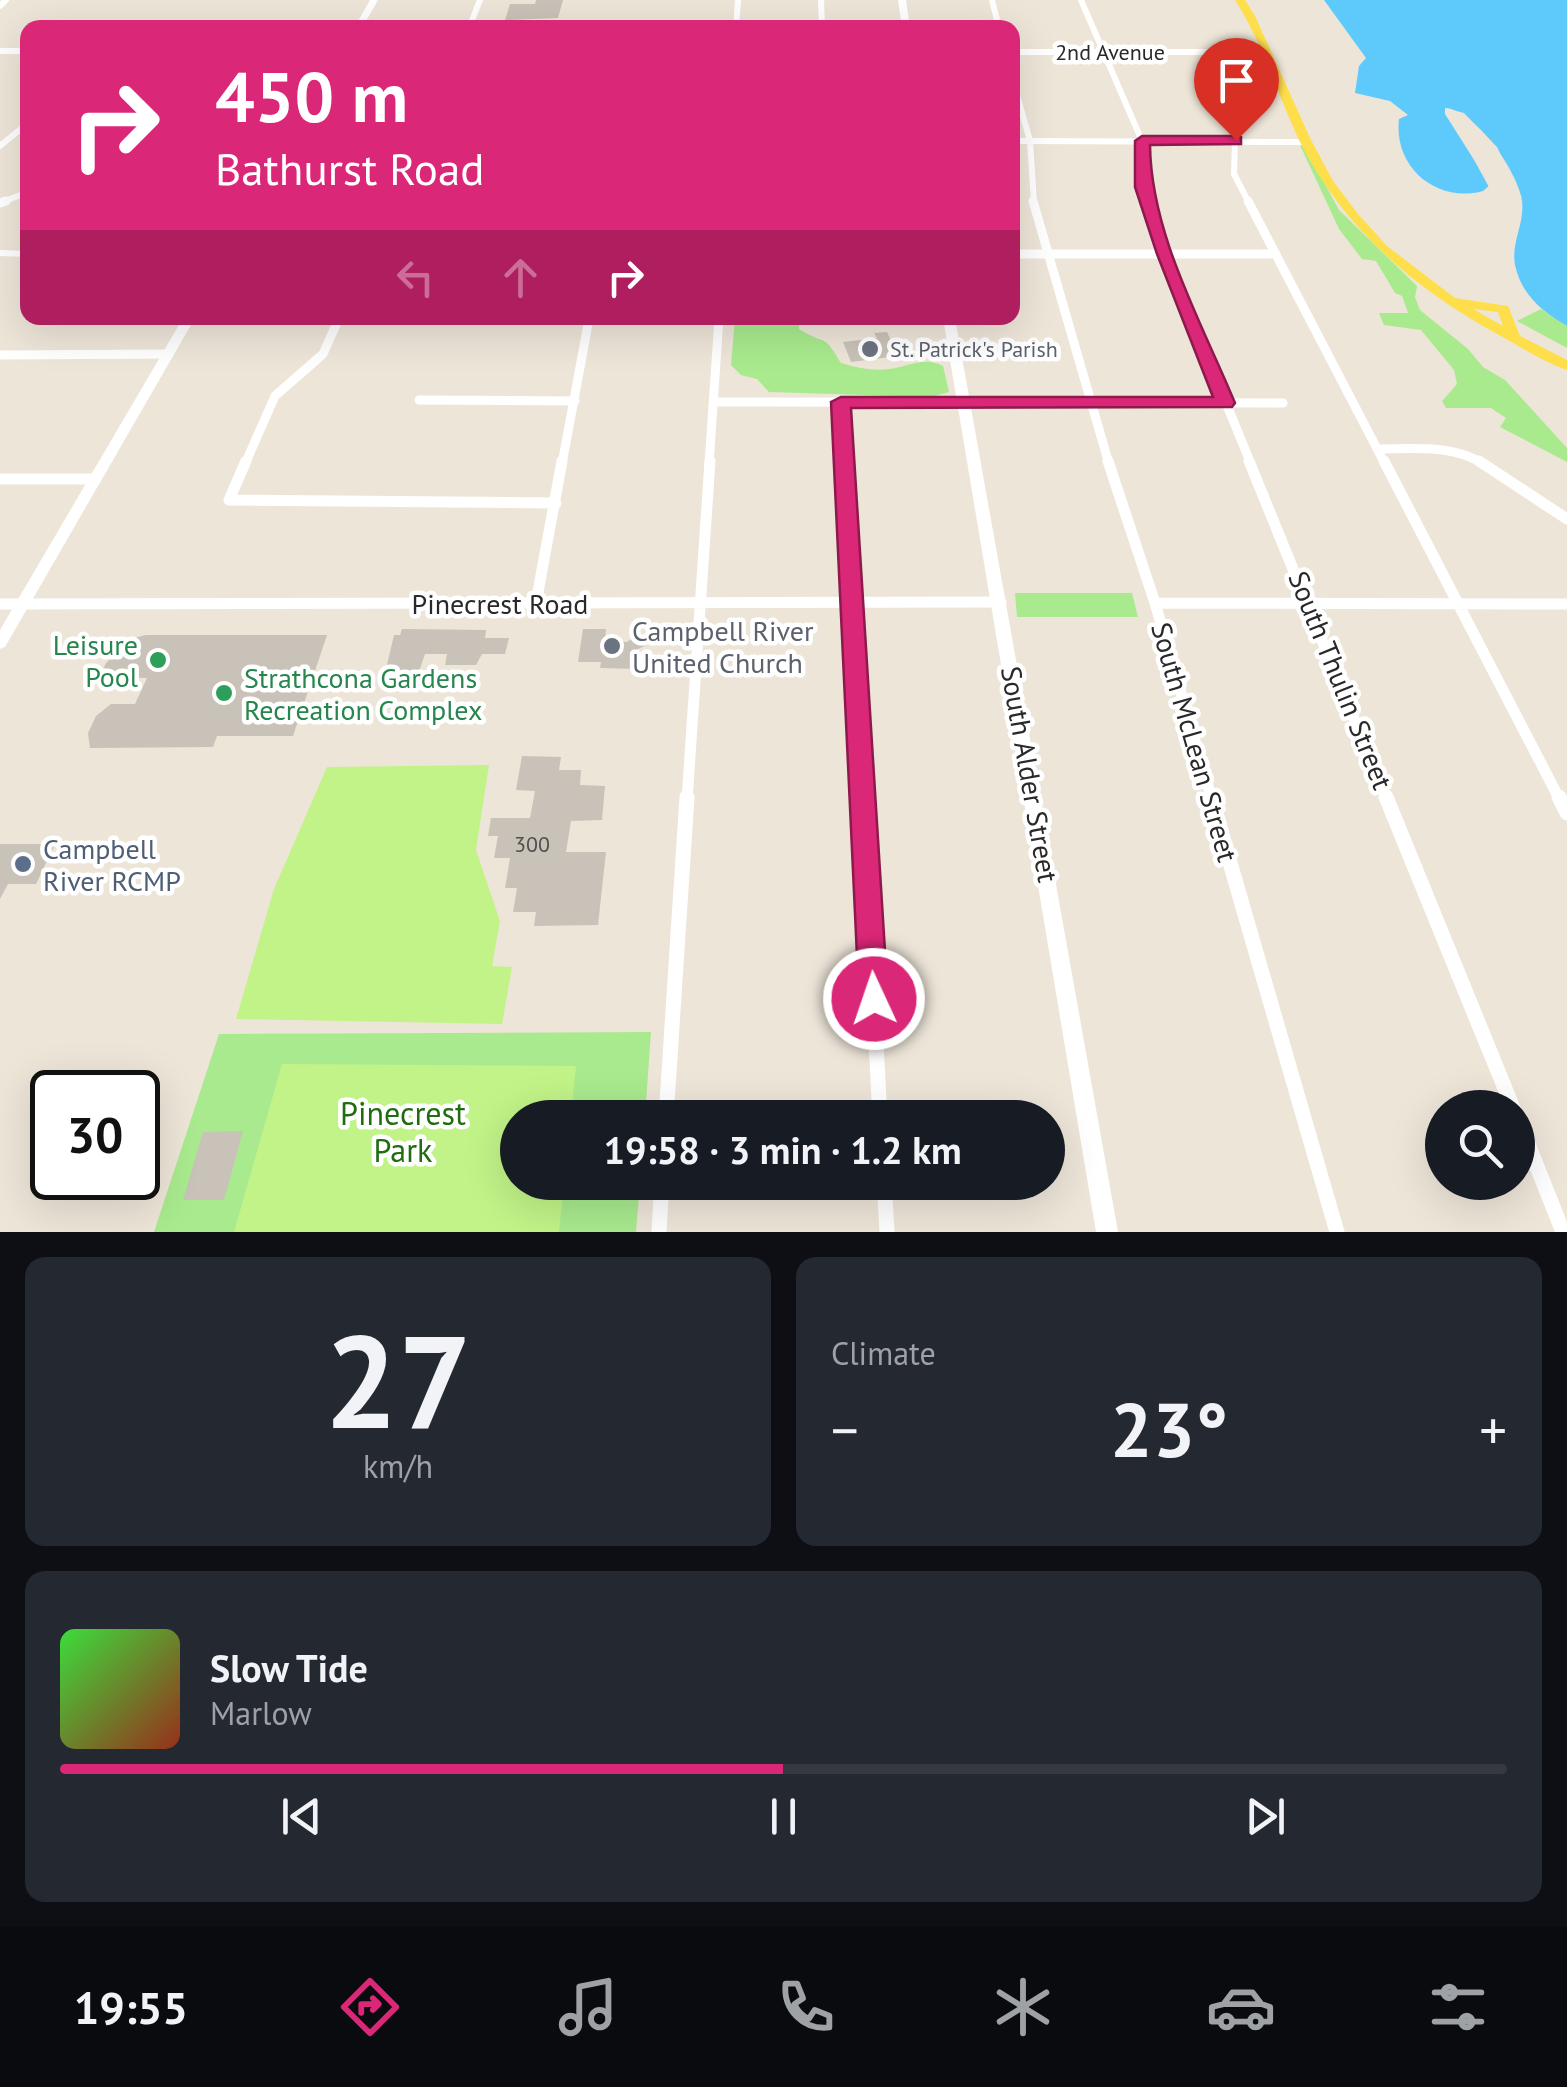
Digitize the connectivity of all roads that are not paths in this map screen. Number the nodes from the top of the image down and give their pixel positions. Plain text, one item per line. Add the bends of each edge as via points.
1 (1081, 0) edge
2 (1240, 0) edge
3 (1020, 52) edge
4 (1104, 52) junction
5 (1268, 52) junction
6 (1020, 105) edge
7 (20, 130) edge
8 (1236, 140) junction
9 (1020, 141) edge
10 (1030, 141) junction
11 (1142, 141) junction
12 (1306, 142) junction
13 (0, 146) edge
14 (1020, 254) edge
15 (1047, 254) junction
16 (1165, 254) junction
17 (1276, 254) junction
18 (186, 325) edge
19 (336, 325) edge
20 (588, 325) edge
21 (719, 325) edge
22 (950, 325) edge
23 (169, 354) junction
24 (0, 355) edge
25 (1567, 366) edge
26 (420, 400) dead end
27 (574, 401) junction
28 (714, 402) junction
29 (841, 402) junction
30 (964, 402) junction
31 (1089, 402) junction
32 (1225, 403) junction
33 (1283, 403) dead end
34 (1377, 449) junction
35 (0, 479) edge
36 (96, 479) junction
37 (556, 503) junction
38 (1552, 512) junction
39 (1567, 519) edge
40 (1567, 531) edge
41 (697, 602) junction
42 (852, 602) junction
43 (1001, 602) junction
44 (536, 603) junction
45 (1155, 603) junction
46 (0, 604) edge
47 (24, 604) junction
48 (1458, 604) junction
49 (1567, 604) edge
50 (1311, 605) junction
51 (0, 643) edge
52 (1567, 813) edge
53 (1506, 1090) edge
54 (667, 1100) edge
55 (879, 1100) edge
56 (1535, 1162) edge
57 (661, 1200) edge
58 (885, 1200) edge
59 (659, 1232) edge
60 (887, 1232) edge
61 (1108, 1232) edge
62 (1337, 1232) edge
63 (1563, 1232) edge

1 - 4 street
2 - 5 main road
3 - 4 street, 2nd Avenue
4 - 5 street, 2nd Avenue
4 - 11 street
5 - 12 main road
6 - 10 street, South McLean Street
7 - 13 street
8 - 11 street
8 - 12 street
8 - 17 street via 1234,174
9 - 10 street
10 - 11 street
10 - 15 street, South McLean Street via 1032,196
11 - 16 street, South Thulin Street via 1143,187
12 - 25 main road via 1348,214 1381,247 1446,299
14 - 15 street
15 - 16 street
15 - 31 street, South McLean Street
16 - 17 street
16 - 32 street, South Thulin Street
17 - 34 street
18 - 23 street
19 - 37 street via 323,354 275,396 229,500
20 - 27 street
21 - 28 street
22 - 30 street, South Alder Street
23 - 24 street
23 - 36 street
26 - 27 street
27 - 37 street
28 - 29 street
28 - 41 street
29 - 30 street
29 - 42 street
30 - 31 street
30 - 43 street, South Alder Street
31 - 32 street
31 - 45 street, South McLean Street
32 - 33 street
32 - 50 street, South Thulin Street
34 - 38 street via 1471,456
34 - 48 street
35 - 36 street
36 - 47 street
37 - 44 street
38 - 39 street
38 - 40 street
41 - 42 street, Pinecrest Road
41 - 44 street, Pinecrest Road
41 - 54 street
42 - 43 street, Pinecrest Road
42 - 55 street
43 - 61 street, South Alder Street
44 - 47 street, Pinecrest Road
45 - 50 street
45 - 62 street, South McLean Street
46 - 47 street, Pinecrest Road
47 - 51 street
48 - 49 street
48 - 50 street
48 - 52 street
50 - 53 street, South Thulin Street
56 - 63 street
57 - 59 street
58 - 60 street

